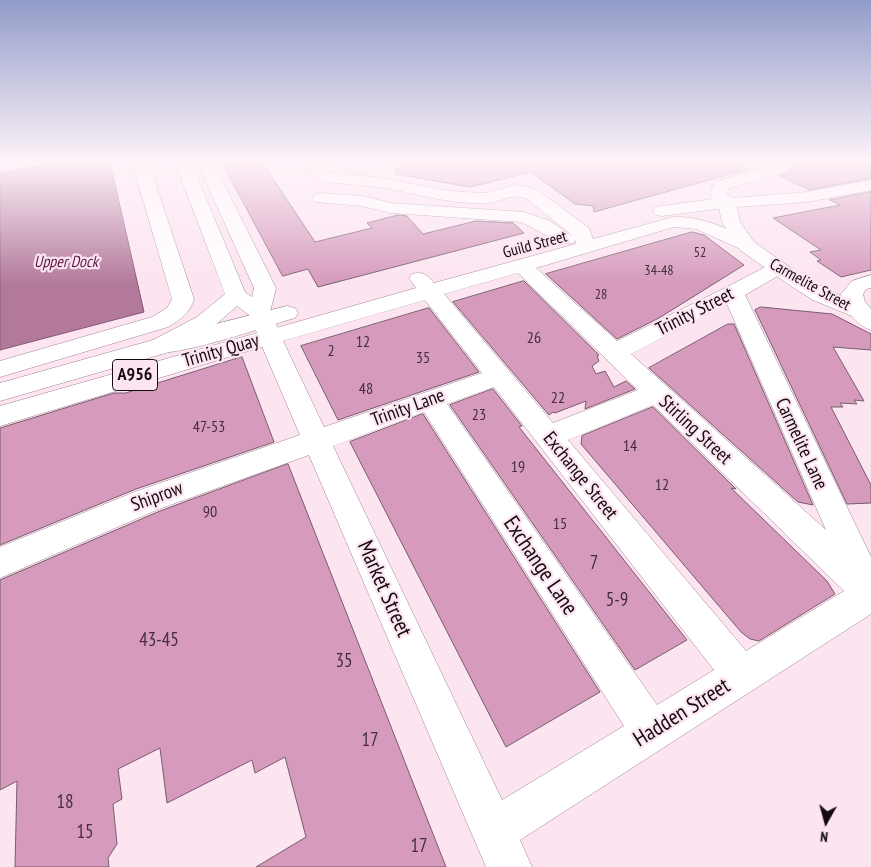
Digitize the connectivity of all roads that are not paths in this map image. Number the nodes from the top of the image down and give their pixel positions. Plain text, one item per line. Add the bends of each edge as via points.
1 (153, 202) edge
2 (198, 202) edge
3 (225, 202) edge
4 (368, 202) edge
5 (543, 202) edge
6 (740, 202) edge
7 (727, 203) junction
8 (492, 214) junction
9 (561, 216) junction
10 (684, 222) joint
11 (561, 238) junction
12 (584, 239) junction
13 (747, 246) junction
14 (521, 265) junction
15 (776, 269) junction
16 (871, 281) edge
17 (424, 284) junction
18 (733, 293) junction
19 (236, 295) junction
20 (869, 318) edge
21 (264, 323) junction
22 (161, 346) junction
23 (613, 352) junction
24 (0, 368) edge
25 (498, 376) junction
26 (0, 392) edge
27 (656, 393) junction
28 (430, 400) junction
29 (0, 416) edge
30 (548, 437) junction
31 (317, 440) junction
32 (0, 563) edge
33 (871, 594) edge
34 (742, 675) junction
35 (651, 732) junction
36 (501, 849) edge

1 - 24 street via 183,299 181,308 160,322
2 - 19 street
3 - 21 street via 265,288
4 - 8 street via 391,208
5 - 9 street
6 - 7 street, Guild Street
7 - 12 street, Guild Street via 666,210
7 - 13 street, Carmelite Street via 731,222
8 - 9 street via 524,210
8 - 11 street via 531,219
9 - 12 street
10 - 12 street, Guild Street
10 - 13 street, Carmelite Street via 718,231
11 - 12 street, Guild Street
11 - 17 street, Guild Street
12 - 14 street, Guild Street
13 - 15 street, Carmelite Street
14 - 17 street, Guild Street
14 - 23 street, Stirling Street
15 - 18 street, Trinity Street
15 - 20 street, Carmelite Street
16 - 20 street via 859,285 852,294 854,303
17 - 21 street, Guild Street
17 - 25 street, Exchange Street
18 - 23 street, Trinity Street
18 - 33 street, Carmelite Lane
19 - 21 street, Market Street
19 - 22 street, Trinity Quay / A956 via 205,322
21 - 22 street, Trinity Quay / A956
21 - 29 street, Trinity Quay / A956
21 - 31 street, Market Street
22 - 26 street, Trinity Quay / A956
23 - 27 street, Stirling Street
25 - 28 street, Trinity Lane
25 - 30 street, Exchange Street
27 - 30 street
27 - 33 street, Stirling Street
28 - 31 street, Trinity Lane
28 - 35 street, Exchange Lane
30 - 34 street, Exchange Street
31 - 32 street, Shiprow via 141,502
31 - 36 street, Market Street
33 - 34 street, Hadden Street
34 - 35 street, Hadden Street
35 - 36 street, Hadden Street

